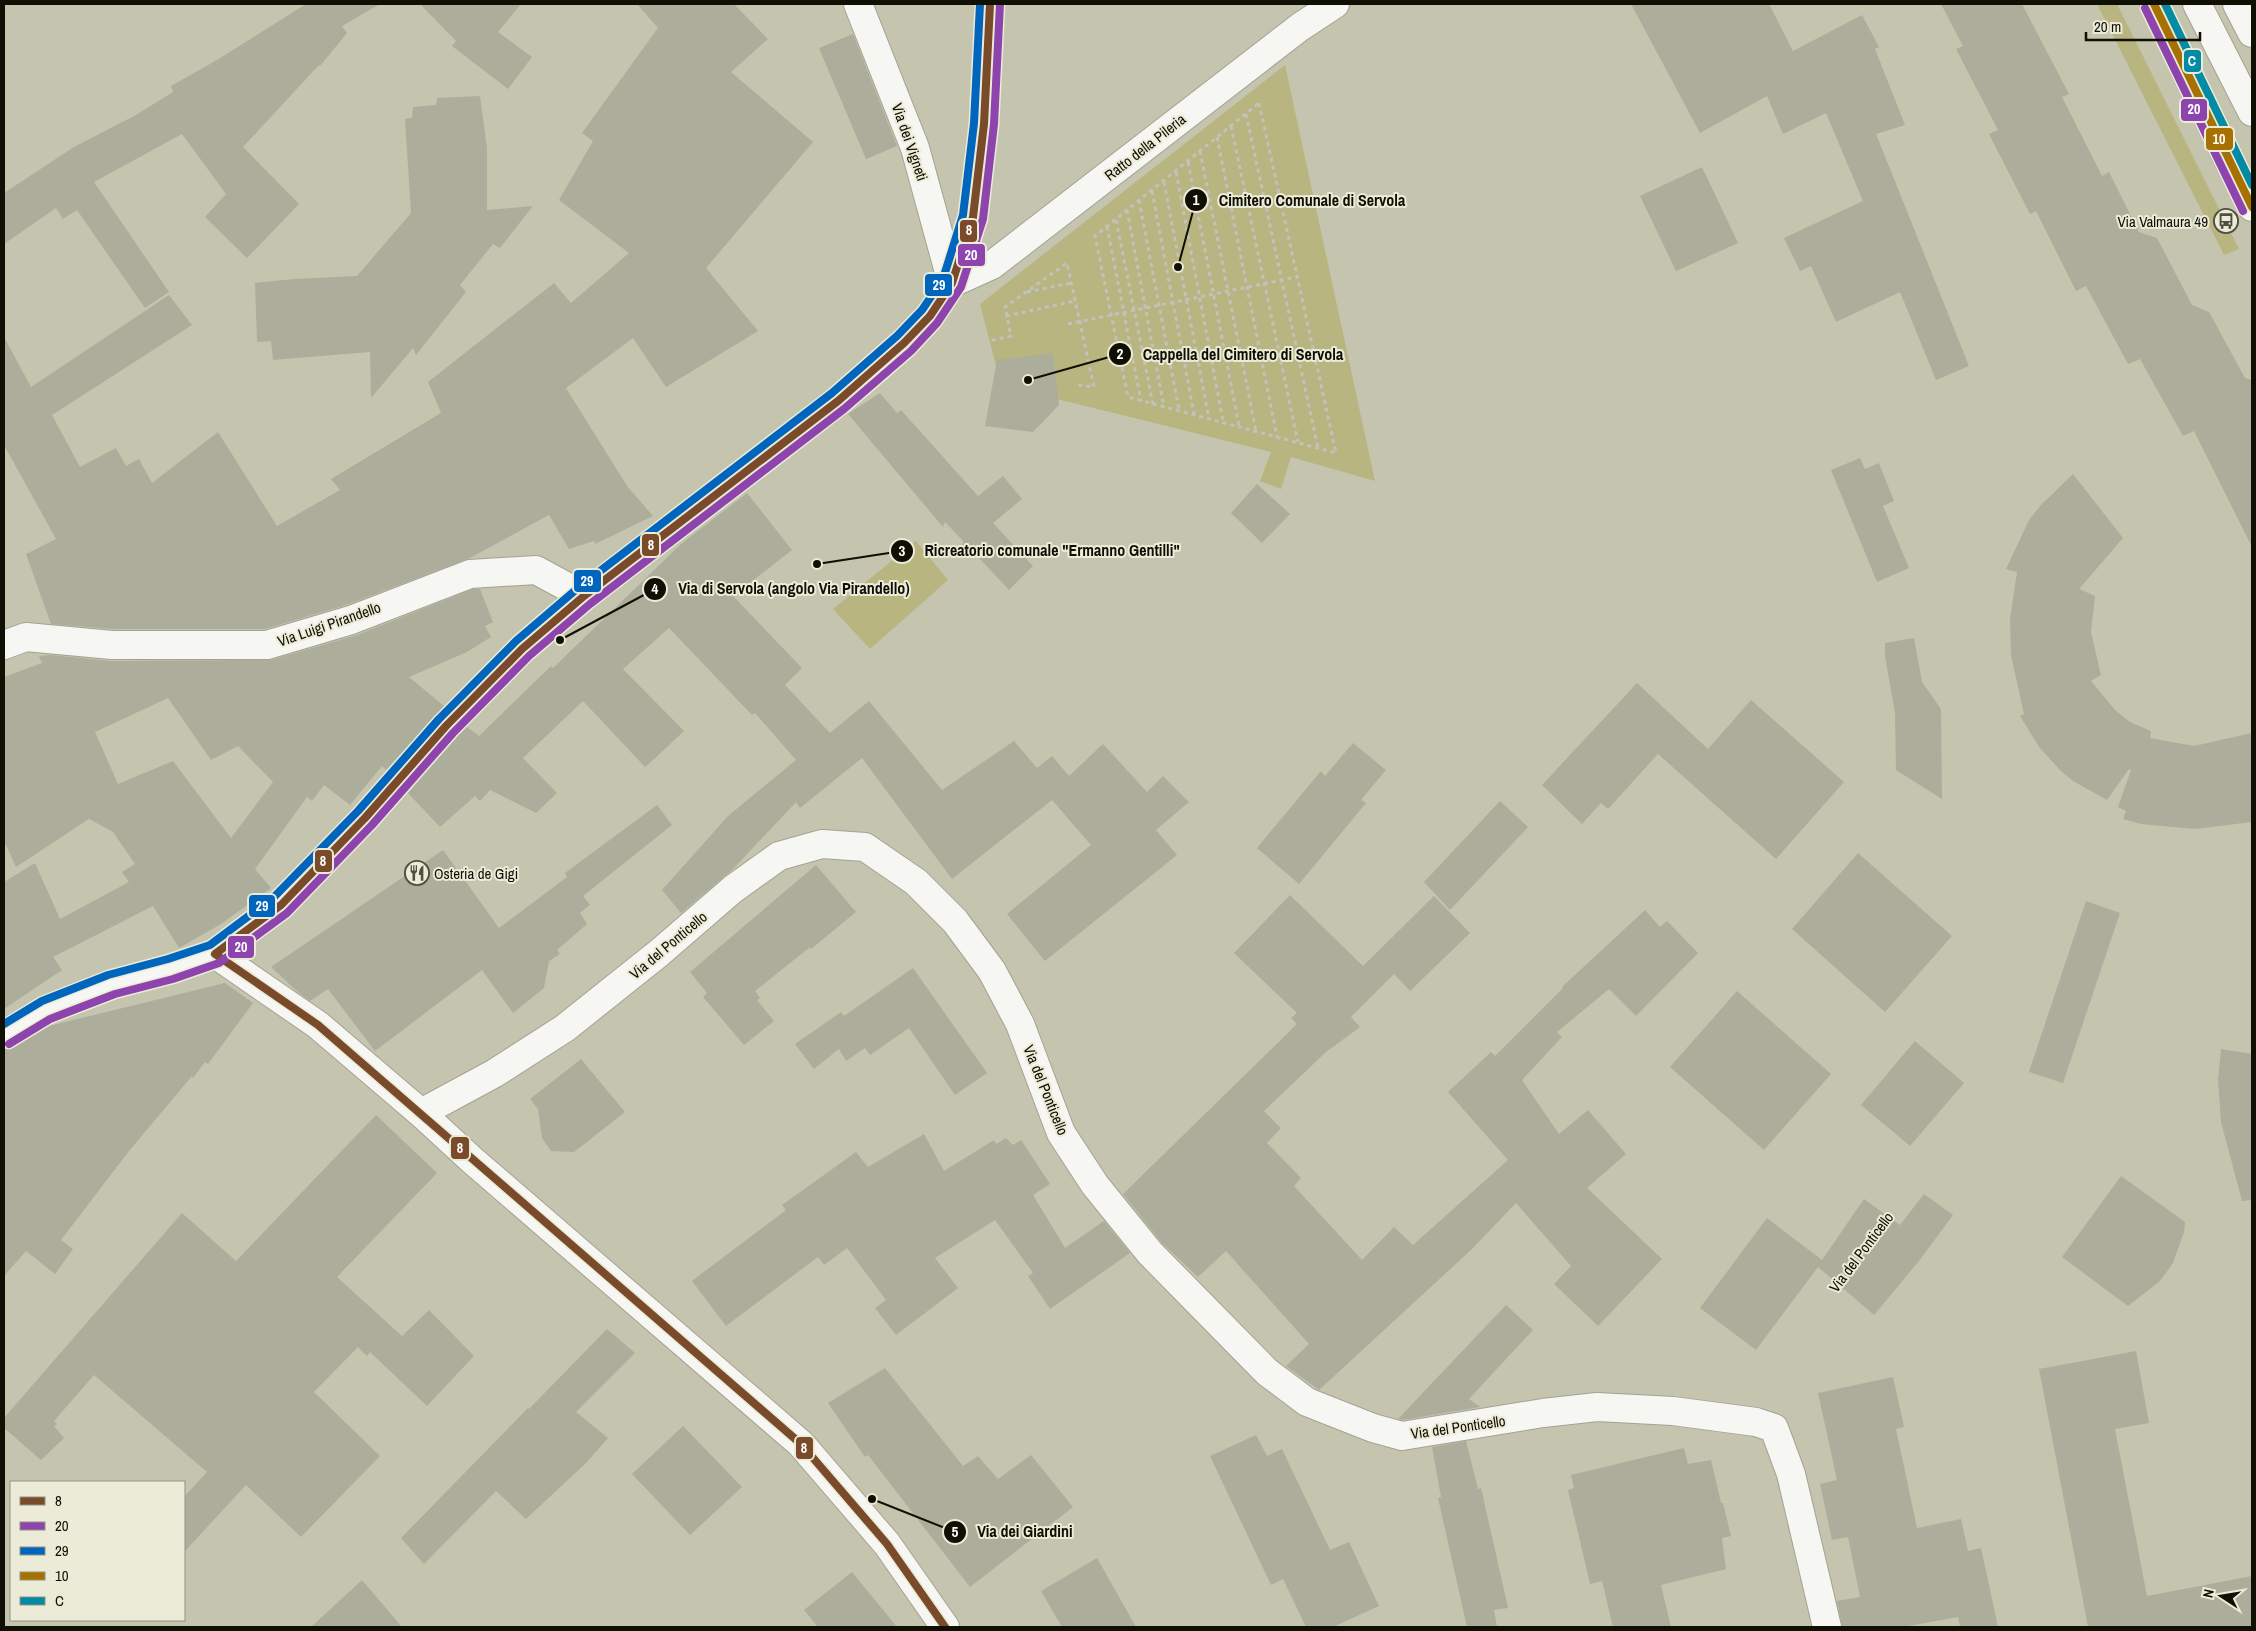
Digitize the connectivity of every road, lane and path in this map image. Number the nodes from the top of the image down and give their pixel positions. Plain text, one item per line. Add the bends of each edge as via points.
1 (858, 4) edge
2 (990, 4) edge
3 (1335, 4) edge
4 (2154, 4) edge
5 (2197, 4) edge
6 (2237, 4) edge
7 (2252, 33) edge
8 (2252, 112) edge
9 (1246, 114) junction
10 (1231, 126) junction
11 (1217, 137) junction
12 (1200, 151) junction
13 (1188, 161) junction
14 (1176, 171) junction
15 (1164, 182) junction
16 (1152, 191) junction
17 (1138, 200) junction
18 (2252, 207) edge
19 (1127, 210) junction
20 (1116, 220) junction
21 (1107, 226) junction
22 (1296, 277) junction
23 (1282, 280) junction
24 (952, 283) junction
25 (1071, 283) junction
26 (1264, 283) junction
27 (1247, 287) junction
28 (1228, 291) junction
29 (1024, 293) junction
30 (1214, 294) junction
31 (1200, 297) junction
32 (1186, 300) junction
33 (1075, 301) junction
34 (1173, 302) junction
35 (1159, 305) junction
36 (1146, 308) junction
37 (1134, 310) junction
38 (1124, 312) junction
39 (1112, 315) junction
40 (1006, 316) junction
41 (1079, 322) junction
42 (1068, 324) dead end
43 (984, 342) dead end
44 (1078, 385) dead end
45 (1141, 401) junction
46 (1153, 404) junction
47 (1164, 407) junction
48 (1179, 410) junction
49 (1194, 414) junction
50 (1209, 419) junction
51 (1223, 422) junction
52 (1239, 426) junction
53 (1256, 431) junction
54 (1278, 437) junction
55 (1298, 442) junction
56 (1318, 448) junction
57 (584, 596) junction
58 (4, 645) edge
59 (215, 954) junction
60 (4, 1034) edge
61 (1988, 1097) dead end
62 (421, 1113) junction
63 (1756, 1422) junction
64 (945, 1627) edge
65 (1827, 1627) edge

1 - 24 main road, Via dei Vigneti via 915,148
2 - 24 main road via 984,124 973,216
3 - 24 main road, Ratto della Pileria via 1300,27 992,265
4 - 18 main road
5 - 8 main road
6 - 7 main road
9 - 10 path
9 - 22 path via 1259,102
9 - 23 path
10 - 11 path
10 - 26 path
11 - 12 path
11 - 27 path
12 - 13 path
12 - 28 path
13 - 14 path
13 - 30 path
14 - 15 path
14 - 31 path
15 - 16 path
15 - 32 path
16 - 17 path
16 - 34 path
17 - 19 path
17 - 35 path
19 - 20 path
19 - 36 path
20 - 21 path
20 - 37 path
21 - 38 path
21 - 39 path via 1095,236
22 - 23 path
22 - 56 path via 1336,453
23 - 26 path
23 - 56 path
24 - 57 main road via 930,316 904,343 838,401
25 - 29 path
25 - 29 path via 1067,263
25 - 33 path
26 - 27 path
26 - 55 path
27 - 28 path
27 - 54 path
28 - 30 path
28 - 53 path
29 - 40 path via 1005,307
30 - 31 path
30 - 52 path
31 - 32 path
31 - 51 path
32 - 34 path
32 - 50 path
33 - 40 path
33 - 41 path
34 - 35 path
34 - 49 path
35 - 36 path
35 - 48 path
36 - 37 path
36 - 47 path
37 - 38 path
37 - 46 path
38 - 39 path
38 - 45 path
39 - 41 path
39 - 45 path via 1128,398
40 - 43 path via 1011,336
41 - 42 path
41 - 44 path via 1094,387
45 - 46 path
46 - 47 path
47 - 48 path
48 - 49 path
49 - 50 path
50 - 51 path
51 - 52 path
52 - 53 path
53 - 54 path
54 - 55 path
55 - 56 path
57 - 58 main road, Via Luigi Pirandello via 536,570 470,574 351,620 267,645 112,644 26,637
57 - 59 main road via 522,649 446,726 365,818 281,905
59 - 60 main road via 112,984 46,1010
59 - 62 main road via 318,1024
61 - 63 path, Via del Ponticello via 1836,1282
62 - 63 main road, Via del Ponticello via 496,1072 565,1028 733,889 779,856 822,844 865,847 916,882 955,921 992,970 1020,1024 1061,1133 1095,1185 1157,1260 1267,1372 1307,1402 1402,1436 1597,1407 1673,1411
62 - 64 main road via 801,1444 887,1544
63 - 65 main road, Via del Ponticello via 1774,1428 1791,1474

